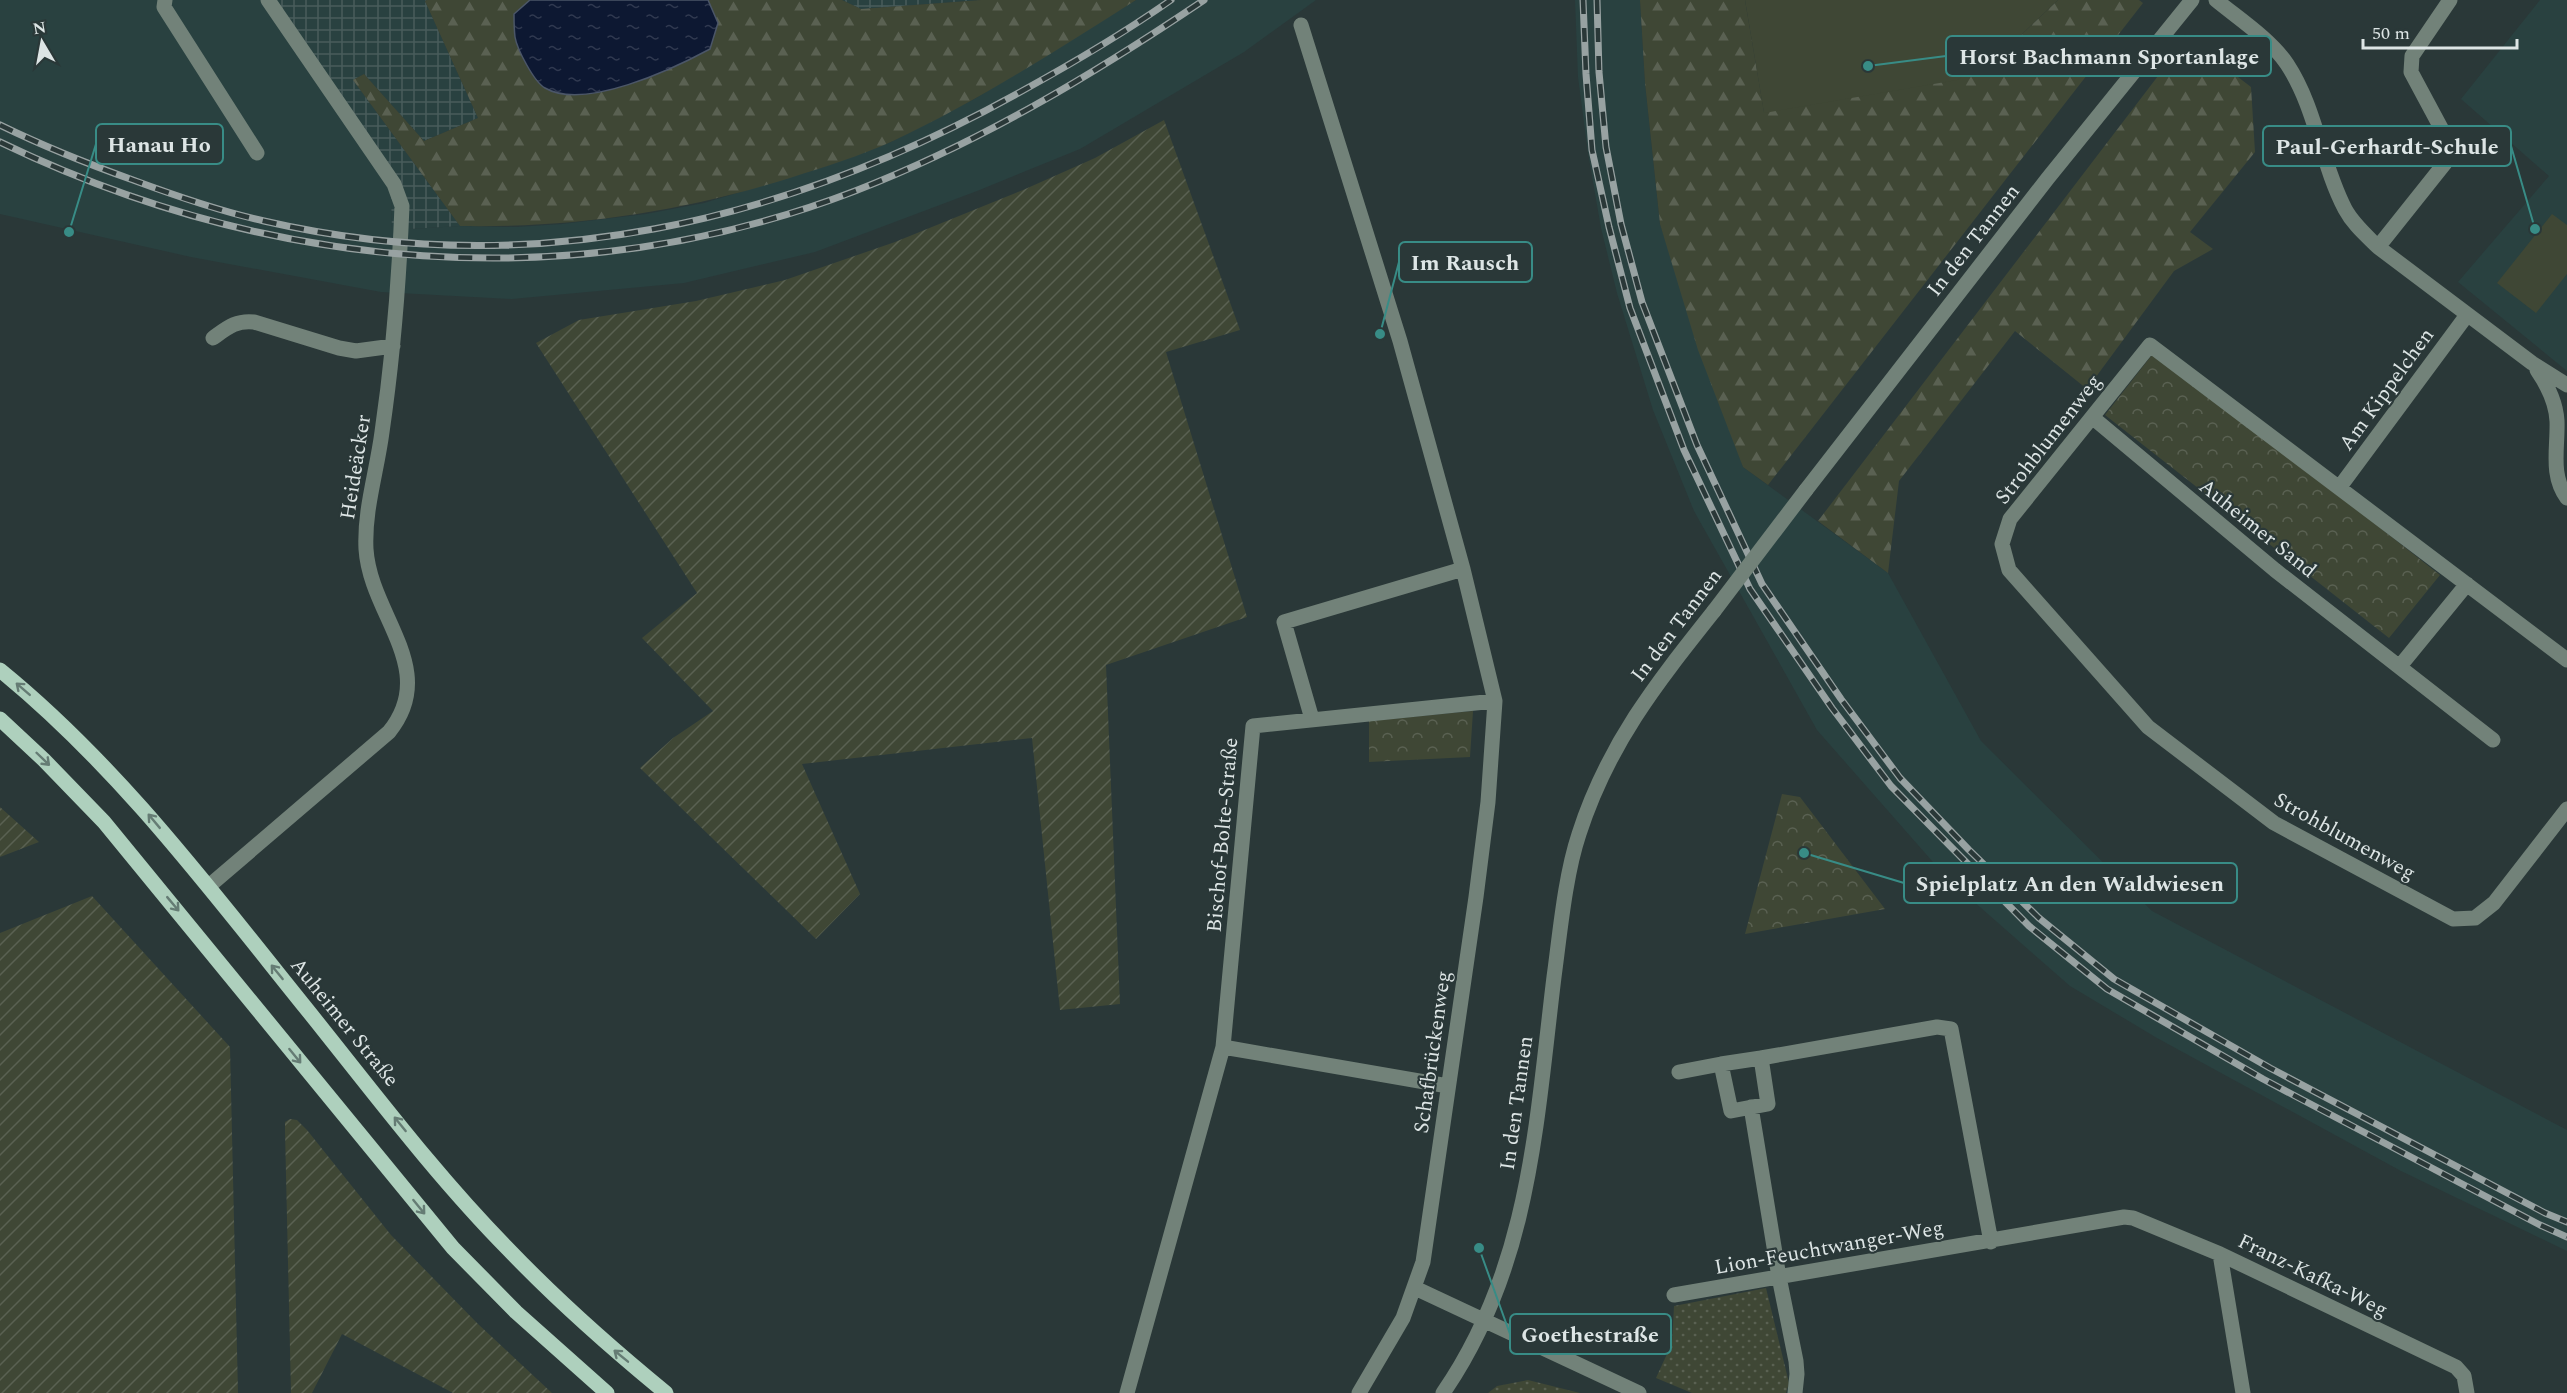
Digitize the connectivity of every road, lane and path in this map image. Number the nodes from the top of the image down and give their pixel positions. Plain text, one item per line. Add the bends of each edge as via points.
1 (165, 0) edge
2 (268, 0) edge
3 (2192, 0) edge
4 (2216, 0) edge
5 (2450, 0) edge
6 (1302, 25) dead end
7 (257, 153) dead end
8 (2378, 247) junction
9 (2467, 315) junction
10 (213, 338) dead end
11 (393, 346) junction
12 (2532, 363) junction
13 (2567, 385) edge
14 (2092, 417) junction
15 (2562, 435) edge
16 (2339, 488) junction
17 (2567, 498) edge
18 (1463, 568) junction
19 (2467, 584) junction
20 (2567, 660) edge
21 (2400, 666) junction
22 (0, 670) edge
23 (1495, 701) junction
24 (0, 719) edge
25 (1312, 719) junction
26 (2493, 740) dead end
27 (2567, 809) edge
28 (209, 886) junction
29 (1223, 1047) junction
30 (1761, 1058) junction
31 (1721, 1064) junction
32 (1679, 1072) dead end
33 (1448, 1086) junction
34 (1750, 1107) junction
35 (1991, 1242) junction
36 (2220, 1254) junction
37 (1779, 1277) junction
38 (1415, 1288) junction
39 (1674, 1295) dead end
40 (1485, 1321) junction
41 (607, 1393) edge
42 (666, 1393) edge
43 (1127, 1393) edge
44 (1359, 1393) edge
45 (1443, 1393) edge
46 (1640, 1393) edge
47 (1795, 1393) edge
48 (2243, 1393) edge
49 (2467, 1393) edge

1 - 7 street via 164,7
2 - 11 street, Heideäcker via 397,191 402,206
3 - 40 street, In den Tannen, bridge via 2048,178 1661,677 1609,758 1578,836 1561,922 1526,1187 1510,1257
4 - 8 street via 2286,62 2303,95 2346,210
5 - 8 street via 2412,56 2411,72 2448,141 2445,163
6 - 18 street, Schafbrückenweg via 1400,341
8 - 9 street
9 - 12 street
9 - 16 street, Am Kippelchen
10 - 11 street via 241,321 356,351
11 - 28 street, Heideäcker via 366,522 366,550 377,594 404,657 408,673 405,705 376,745
12 - 13 street
12 - 15 street via 2548,384
14 - 16 street, Strohblumenweg via 2150,345
14 - 21 street, Auheimer Sand via 2275,570
14 - 27 street, Strohblumenweg via 2010,519 2002,544 2008,570 2148,727 2274,823 2453,919 2475,918 2494,903
15 - 17 street via 2556,475
16 - 19 street, Strohblumenweg
18 - 23 street, Schafbrückenweg
18 - 25 street via 1284,622
19 - 20 street, Strohblumenweg
19 - 21 street
21 - 26 street, Auheimer Sand
28 -> 22 main road, Auheimer Straße via 125,788 66,728
23 - 25 street, Bischof-Bolte-Straße
23 - 33 street, Schafbrückenweg via 1488,802
24 -> 41 main road via 104,822 453,1248 516,1312
25 - 29 street, Bischof-Bolte-Straße via 1253,726
42 -> 28 main road, Auheimer Straße via 614,1350 508,1250 398,1122
29 - 33 street
29 - 43 street, Bischof-Bolte-Straße
30 - 31 street
30 - 34 street via 1768,1104
30 - 35 street via 1936,1027 1951,1029
31 - 32 street
31 - 34 street via 1731,1111
33 - 38 street, Schafbrückenweg via 1430,1224
34 - 37 street
35 - 36 street, Lion-Feuchtwanger-Weg via 2124,1217 2141,1219
35 - 37 street, Lion-Feuchtwanger-Weg
36 - 48 street, Franz-Kafka-Weg
36 - 49 street, Franz-Kafka-Weg via 2456,1367 2464,1376
37 - 39 street, Lion-Feuchtwanger-Weg
37 - 47 street via 1796,1361
38 - 40 street
38 - 44 street, Schafbrückenweg via 1403,1318
40 - 45 street, In den Tannen
40 - 46 street

